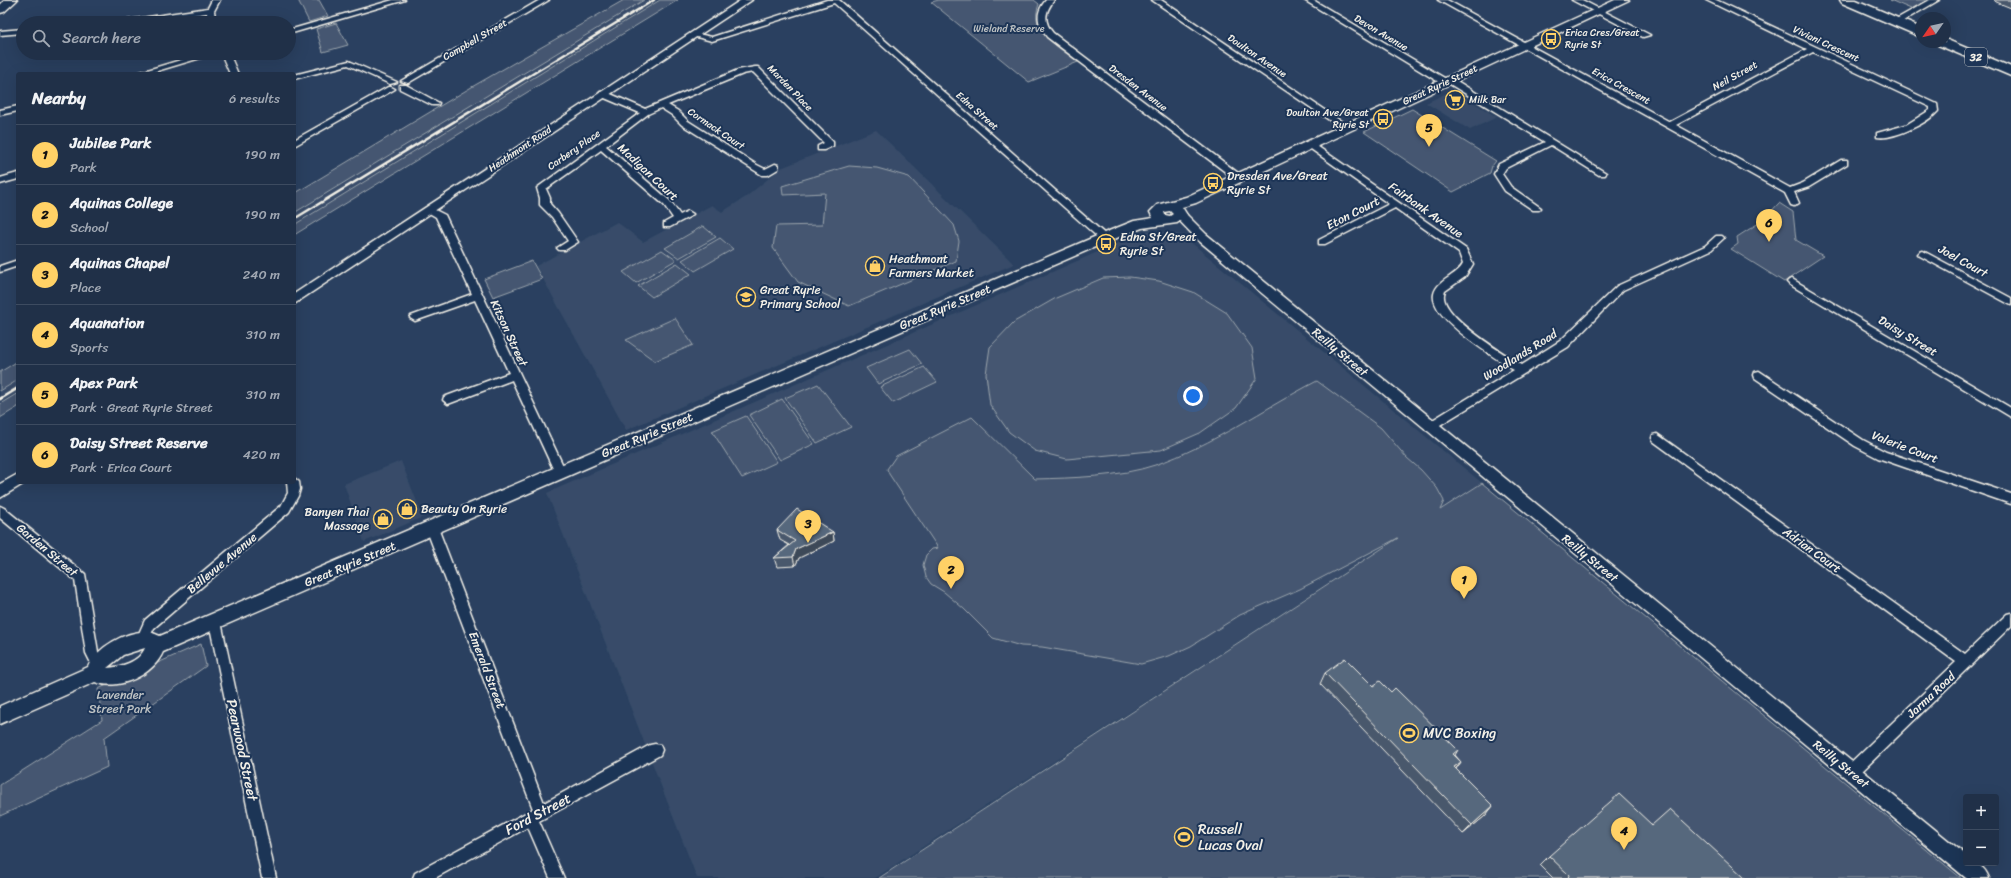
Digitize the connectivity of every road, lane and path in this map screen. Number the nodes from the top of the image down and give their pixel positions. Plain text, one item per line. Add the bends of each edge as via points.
1 (12, 0) edge
2 (216, 0) edge
3 (401, 0) edge
4 (545, 0) edge
5 (747, 0) edge
6 (835, 0) edge
7 (1156, 0) edge
8 (1308, 0) edge
9 (1442, 0) edge
10 (1576, 0) edge
11 (1624, 0) edge
12 (1710, 0) edge
13 (1846, 0) edge
14 (1870, 0) edge
15 (1935, 0) edge
16 (1048, 3) edge
17 (0, 10) edge
18 (210, 10) junction
19 (1599, 12) junction
20 (169, 16) edge
21 (209, 16) edge
22 (1901, 19) junction
23 (1915, 21) edge
24 (1915, 29) edge
25 (296, 30) edge
26 (16, 32) edge
27 (0, 33) edge
28 (1646, 35) dead end
29 (1951, 35) edge
30 (693, 36) junction
31 (1525, 46) junction
32 (1951, 46) edge
33 (1812, 49) junction
34 (188, 60) edge
35 (228, 60) edge
36 (2011, 61) edge
37 (145, 72) edge
38 (233, 72) edge
39 (2011, 72) edge
40 (296, 76) edge
41 (1447, 81) junction
42 (404, 84) junction
43 (392, 85) junction
44 (603, 94) junction
45 (435, 103) dead end
46 (661, 105) junction
47 (16, 109) edge
48 (645, 112) junction
49 (0, 113) edge
50 (1670, 125) junction
51 (1347, 128) junction
52 (1880, 135) dead end
53 (1551, 142) junction
54 (296, 143) edge
55 (600, 145) junction
56 (1311, 145) junction
57 (821, 148) dead end
58 (1844, 162) dead end
59 (775, 167) dead end
60 (1602, 173) dead end
61 (16, 177) edge
62 (1239, 178) junction
63 (0, 181) edge
64 (1789, 191) junction
65 (1794, 203) dead end
66 (1396, 204) junction
67 (1536, 208) dead end
68 (429, 210) junction
69 (688, 214) dead end
70 (1169, 214) junction
71 (678, 219) junction
72 (668, 225) dead end
73 (1104, 238) junction
74 (1719, 238) dead end
75 (1322, 242) dead end
76 (562, 248) dead end
77 (1923, 254) dead end
78 (16, 264) edge
79 (0, 269) edge
80 (1792, 282) dead end
81 (477, 296) junction
82 (296, 299) edge
83 (2011, 302) edge
84 (415, 318) dead end
85 (1521, 370) junction
86 (514, 375) junction
87 (1759, 375) dead end
88 (448, 400) dead end
89 (2011, 413) edge
90 (1430, 427) junction
91 (1657, 438) dead end
92 (560, 472) junction
93 (16, 481) edge
94 (294, 484) edge
95 (0, 492) edge
96 (2011, 499) edge
97 (0, 511) edge
98 (432, 528) junction
99 (2011, 618) edge
100 (214, 622) junction
101 (149, 644) junction
102 (1966, 662) junction
103 (97, 668) junction
104 (0, 715) edge
105 (655, 750) dead end
106 (1851, 772) junction
107 (536, 815) junction
108 (269, 878) edge
109 (420, 878) edge
110 (557, 878) edge
111 (1980, 878) edge

1 - 17 main road
2 - 18 street
3 - 25 street
4 - 42 street, Campbell Street
5 - 30 street, Heathmont Road
6 - 30 street via 712,39
6 - 73 street, Edna Street
7 - 51 street, Doulton Avenue
8 - 41 street, Devon Avenue
9 - 31 street, Erica Crescent
10 - 19 street
11 - 19 main road, Great Ryrie Street
12 - 33 street, Viviani Crescent
13 - 22 main road
14 - 22 main road
15 - 22 street
16 - 62 street, Dresden Avenue via 1040,17 1050,35
18 - 20 street
18 - 21 street
19 - 28 street
19 - 31 main road, Great Ryrie Street
22 - 23 main road
22 - 24 main road
26 - 27 street
29 - 36 main road, 32
30 - 44 street, Heathmont Road
31 - 41 main road, Great Ryrie Street
31 - 50 street, Erica Crescent
32 - 39 main road, 32
33 - 50 street, Neil Street
33 - 52 street, Viviani Crescent via 1934,106 1934,112 1918,124
34 - 37 street
35 - 38 street
40 - 43 street via 350,63
41 - 51 main road, Great Ryrie Street
41 - 53 street, Devon Avenue
42 - 43 street
42 - 45 street
43 - 54 street
44 - 48 street
44 - 68 street, Heathmont Road
46 - 48 street
46 - 57 street, Marden Place via 755,68 834,142
46 - 59 street, Cormack Court via 765,173
47 - 49 street
48 - 55 street, Carbery Place
50 - 64 street, Erica Crescent
51 - 56 main road, Great Ryrie Street
53 - 60 street, Devon Avenue
53 - 67 street via 1502,166 1498,174 1508,189
55 - 71 street, Madigan Court via 667,203
55 - 76 street, Carbery Place via 541,188 545,205 573,242
56 - 62 main road, Great Ryrie Street
56 - 66 street, Fairbank Avenue
58 - 64 street via 1806,185
61 - 63 street
62 - 70 main road, Great Ryrie Street via 1191,200
64 - 65 street
66 - 75 street, Eton Court
66 - 85 street, Fairbank Avenue via 1463,251 1468,264 1464,273 1439,292 1439,304 1444,312 1452,321
68 - 81 street, Kitson Street via 440,215
68 - 82 street, Heathmont Road
69 - 71 street, Madigan Court
70 - 73 main road, Great Ryrie Street
70 - 90 street, Reilly Street via 1202,237
71 - 72 street, Madigan Court
73 - 92 main road, Great Ryrie Street
74 - 85 street, Woodlands Road via 1708,248 1620,288 1564,344
77 - 83 street, Joel Court
78 - 79 street
80 - 89 street, Daisy Street
81 - 84 street
81 - 86 street, Kitson Street
85 - 90 street, Woodlands Road
86 - 88 street
86 - 92 street, Kitson Street
87 - 96 street, Valerie Court via 1859,443 1882,455
90 - 106 street, Reilly Street
91 - 102 street, Adrian Court
92 - 98 main road, Great Ryrie Street
93 - 95 street
94 - 101 street, Bellevue Avenue via 292,499 285,509 150,624
97 - 103 street, Garden Street via 81,578 92,653
98 - 100 main road, Great Ryrie Street
98 - 107 street, Emerald Street
99 - 102 street, Jarma Road
100 - 101 main road, Great Ryrie Street
100 - 108 street, Pearwood Street
101 - 103 main road, Great Ryrie Street via 119,648
101 - 103 main road via 153,654 149,660 126,673 100,677
102 - 106 street, Jarma Road
103 - 104 main road
105 - 107 street, Ford Street
106 - 111 street, Reilly Street
107 - 109 street, Ford Street
107 - 110 street, Emerald Street

